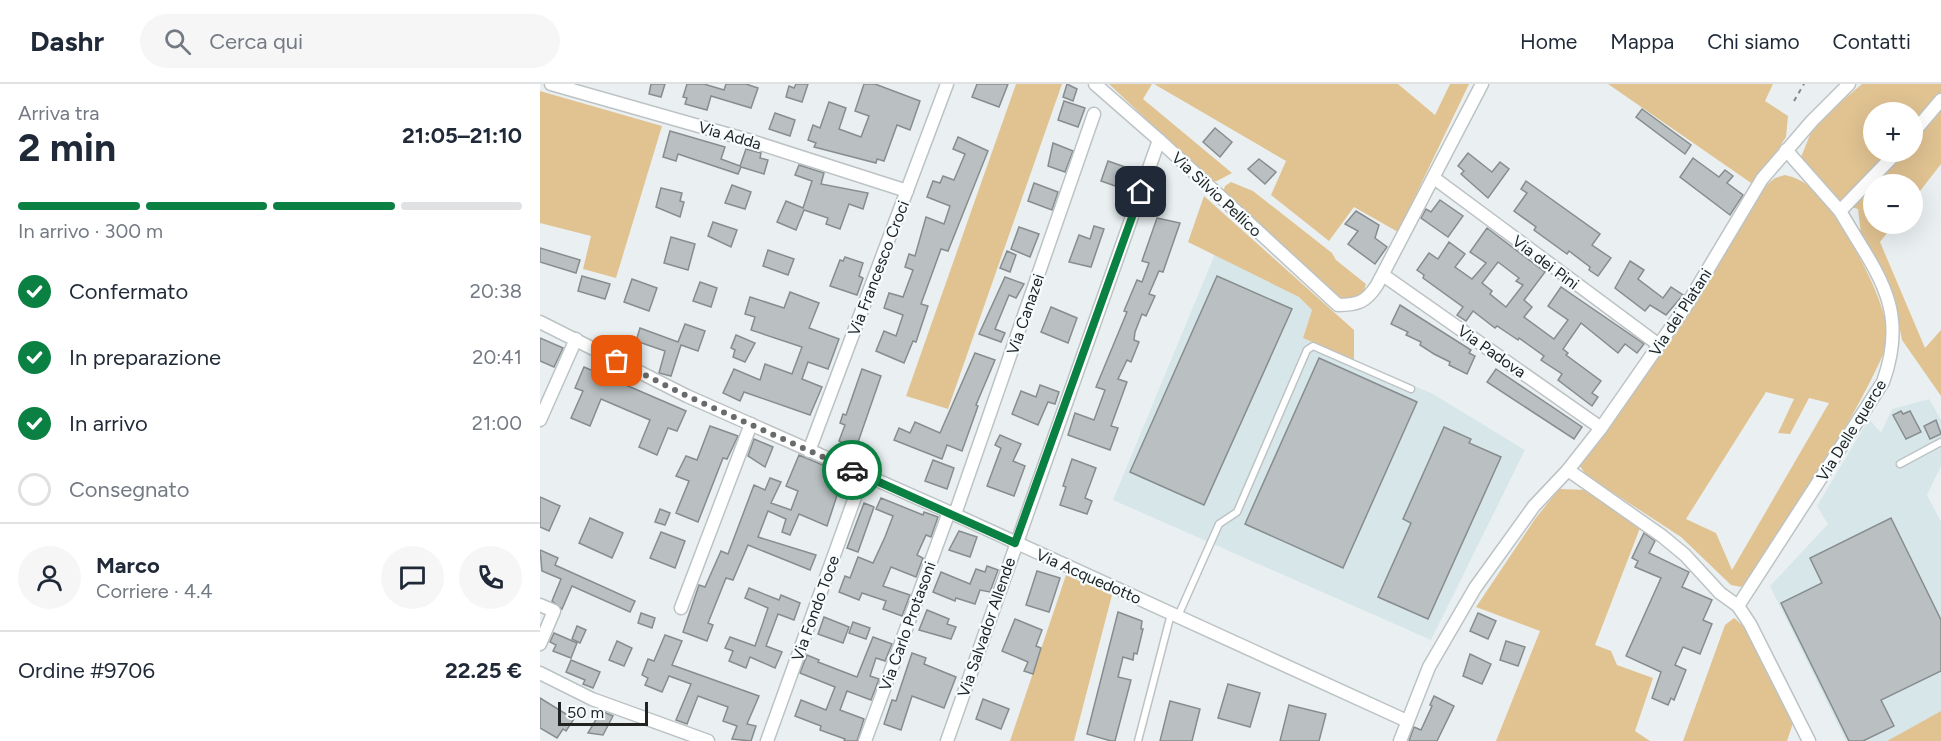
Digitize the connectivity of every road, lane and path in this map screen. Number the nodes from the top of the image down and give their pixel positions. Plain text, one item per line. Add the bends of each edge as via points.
1 (551, 84) edge
2 (946, 84) edge
3 (1095, 84) edge
4 (1482, 84) edge
5 (1804, 84) edge
6 (1849, 84) edge
7 (577, 87) edge
8 (1941, 100) edge
9 (1794, 101) dead end
10 (1094, 114) dead end
11 (1923, 121) edge
12 (1159, 140) junction
13 (1786, 150) junction
14 (1888, 162) edge
15 (1434, 178) junction
16 (907, 191) junction
17 (1840, 211) junction
18 (1383, 275) junction
19 (540, 322) edge
20 (576, 339) junction
21 (1659, 345) junction
22 (1411, 389) dead end
23 (540, 420) edge
24 (751, 424) junction
25 (1601, 428) junction
26 (1941, 442) edge
27 (809, 451) junction
28 (1900, 464) dead end
29 (1568, 470) junction
30 (864, 475) junction
31 (952, 513) junction
32 (1015, 543) junction
33 (540, 605) edge
34 (1738, 606) junction
35 (681, 608) dead end
36 (1175, 614) junction
37 (540, 644) edge
38 (540, 673) edge
39 (1407, 721) junction
40 (686, 737) edge
41 (708, 741) edge
42 (767, 741) edge
43 (865, 741) edge
44 (947, 741) edge
45 (1138, 741) edge
46 (1400, 741) edge
47 (1809, 741) edge

1 - 7 street, Via Adda
2 - 16 street, Via Francesco Croci
3 - 12 street, Via Silvio Pellico
4 - 15 street
5 - 9 path
6 - 13 street, Via dei Platani
7 - 16 street, Via Adda
8 - 11 street
10 - 31 street, Via Canazei
12 - 18 street, Via Silvio Pellico via 1338,305 1355,305 1367,299
12 - 32 street, Via Salvador Allende
13 - 17 street
13 - 21 street, Via dei Platani via 1762,179
14 - 17 street
15 - 18 street
15 - 21 street, Via dei Pini
16 - 27 street, Via Francesco Croci
17 - 34 street, Via Delle querce via 1883,285 1893,315 1895,335 1889,365 1883,382
18 - 25 street, Via Padova
19 - 20 street, Via Acquedotto
20 - 23 street
20 - 24 street, Via Acquedotto
21 - 25 street, Via dei Platani
22 - 36 lane via 1313,346 1307,350 1237,512 1219,524
24 - 27 street, Via Acquedotto
24 - 35 street
25 - 29 street, Via dei Platani
26 - 28 lane
27 - 30 street, Via Acquedotto
29 - 34 street via 1662,536 1719,593
29 - 39 street, Via dei Platani via 1534,506 1475,588 1438,648
30 - 31 street, Via Acquedotto
30 - 42 street, Via Fondo Toce
31 - 32 street, Via Acquedotto
31 - 43 street, Via Carlo Protasoni
32 - 36 street, Via Acquedotto
32 - 44 street, Via Salvador Allende
33 - 37 street via 554,611
34 - 47 street
36 - 39 street, Via Acquedotto
36 - 45 lane
38 - 40 street
39 - 46 street, Via dei Platani
40 - 41 street

